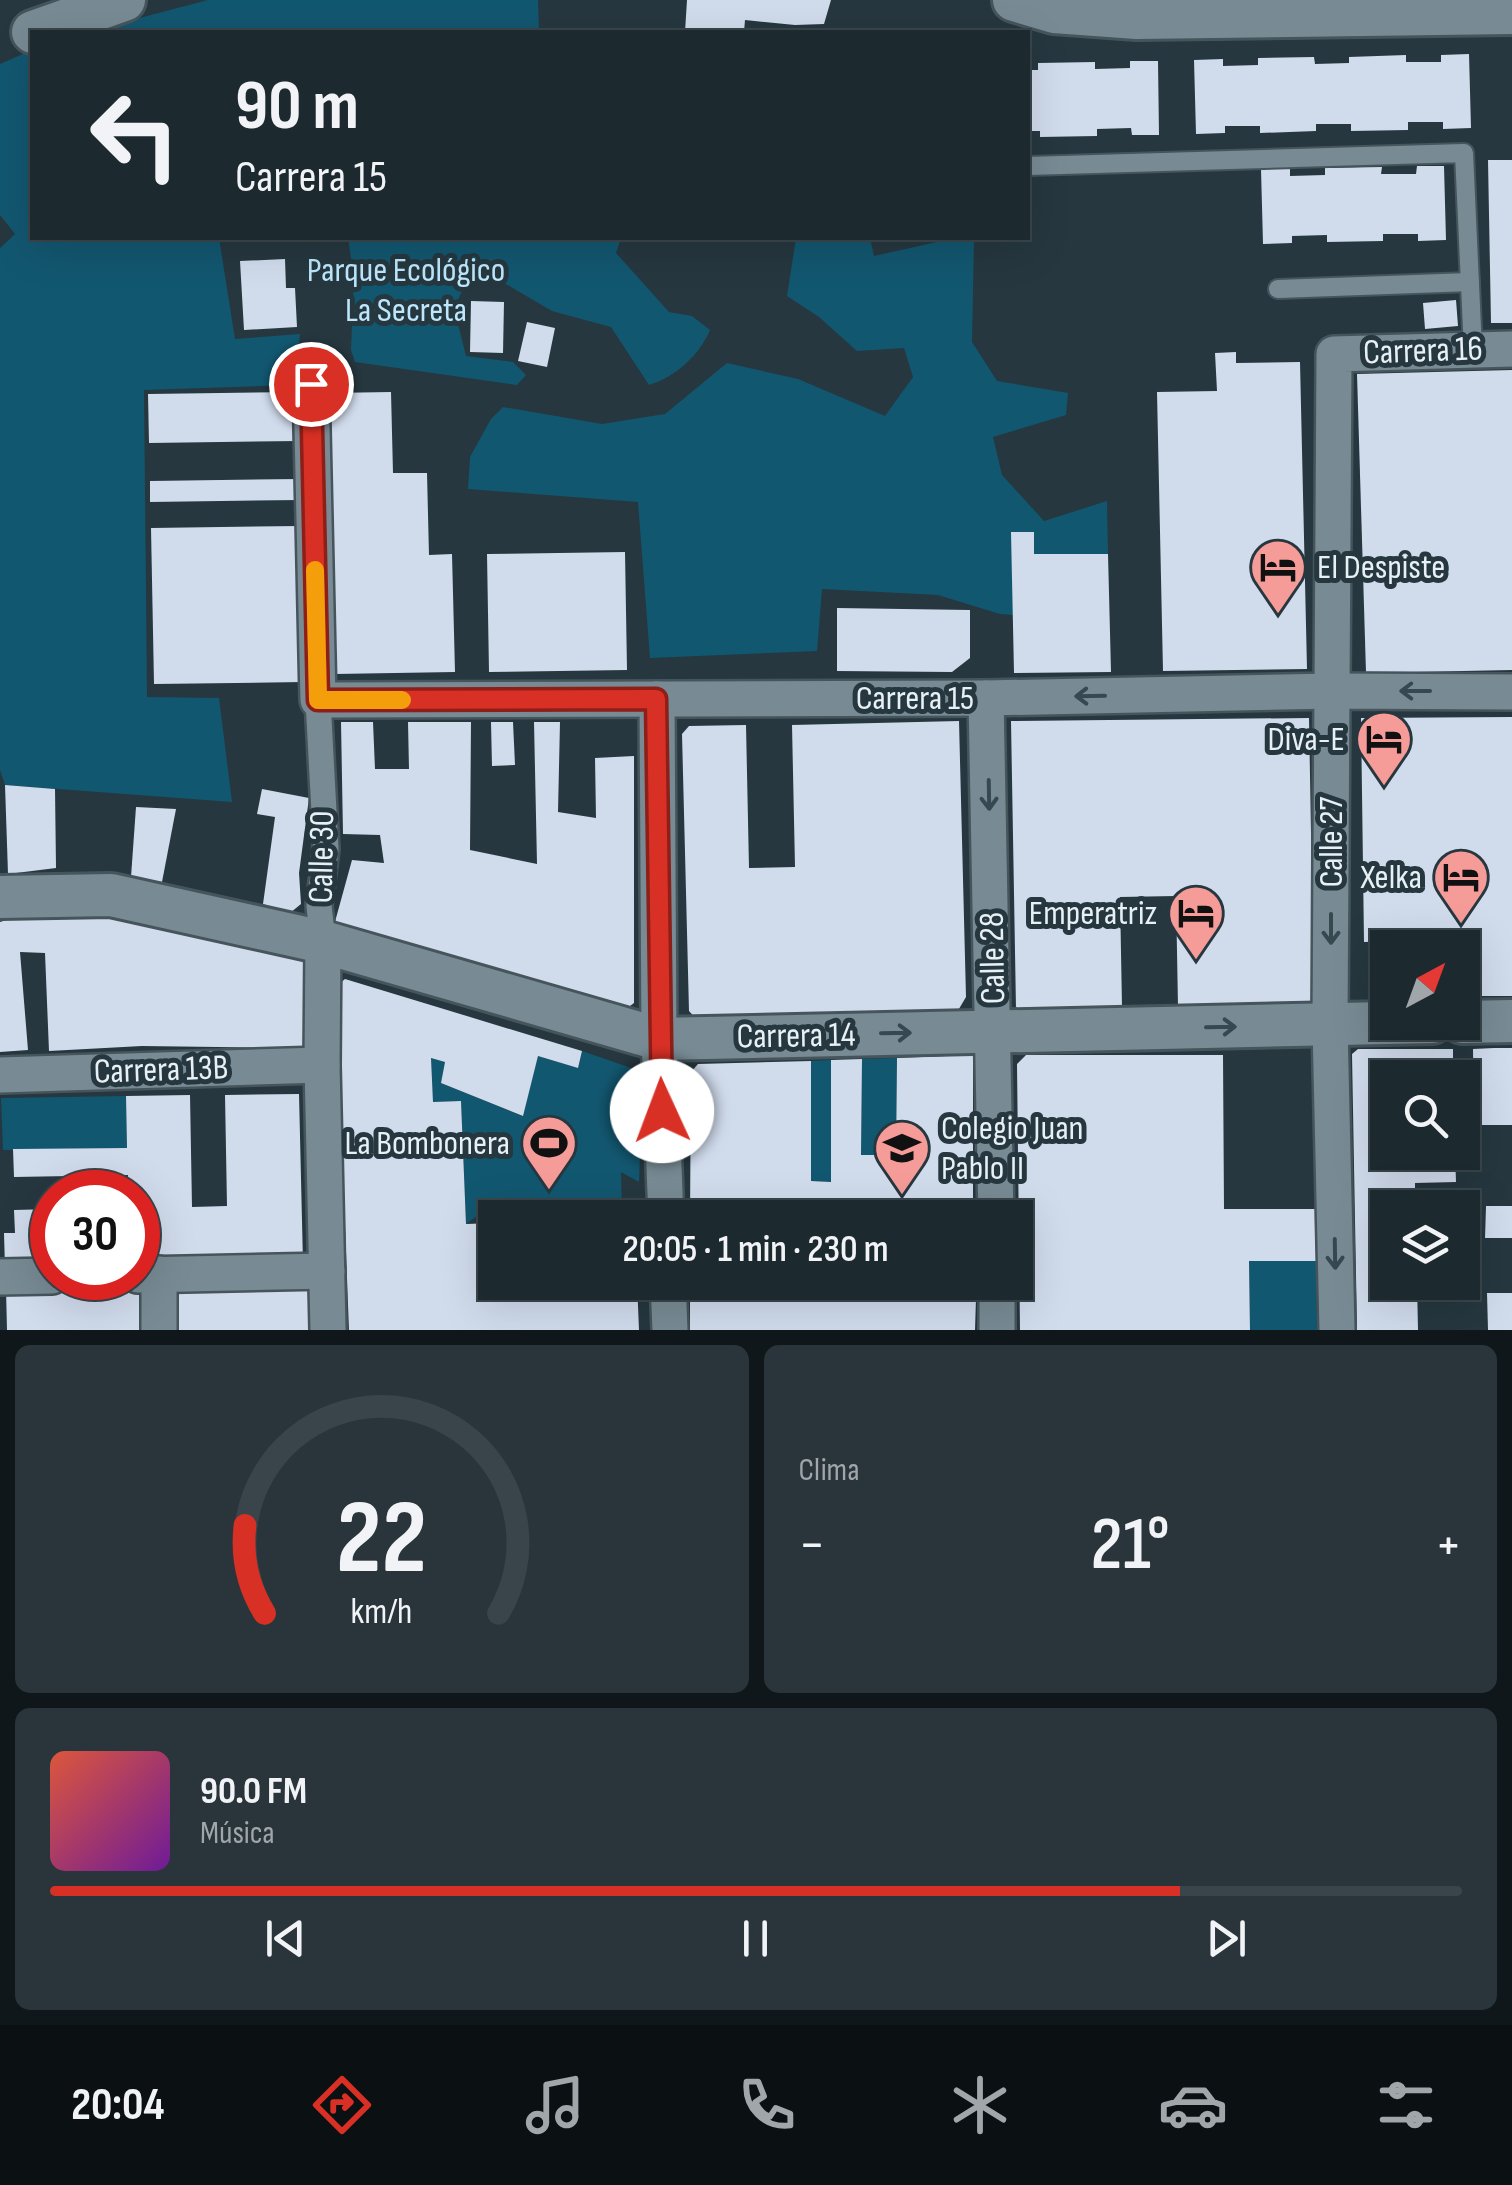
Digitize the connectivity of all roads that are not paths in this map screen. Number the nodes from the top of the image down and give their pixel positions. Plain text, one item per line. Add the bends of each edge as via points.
1 (124, 0) edge
2 (1014, 0) edge
3 (1512, 13) edge
4 (41, 30) edge
5 (30, 34) edge
6 (0, 46) edge
7 (1030, 166) edge
8 (1470, 282) junction
9 (1278, 289) dead end
10 (1512, 349) edge
11 (1473, 350) junction
12 (1334, 354) joint
13 (311, 384) dead end
14 (1332, 691) junction
15 (1512, 692) edge
16 (986, 698) junction
17 (656, 699) junction
18 (318, 700) junction
19 (0, 897) edge
20 (323, 942) junction
21 (1512, 1021) edge
22 (1480, 1022) edge
23 (1370, 1024) edge
24 (1330, 1025) junction
25 (994, 1031) junction
26 (659, 1040) junction
27 (322, 1065) junction
28 (0, 1075) edge
29 (665, 1200) edge
30 (996, 1200) edge
31 (327, 1271) junction
32 (160, 1274) edge
33 (30, 1276) edge
34 (0, 1277) edge
35 (153, 1300) edge
36 (669, 1300) edge
37 (997, 1300) edge
38 (159, 1330) edge
39 (328, 1330) edge
40 (670, 1330) edge
41 (998, 1330) edge
42 (1337, 1330) edge

1 - 4 street
2 - 3 street via 1054,12 1138,18
5 - 6 street
7 - 8 lane via 1464,152
8 - 9 lane
8 - 11 lane
10 - 11 street, Carrera 16
11 - 12 street, Carrera 16
12 - 14 street, Calle 27
13 - 18 street, Calle 30
15 -> 14 street, Carrera 15
14 -> 16 street, Carrera 15
14 -> 24 street, Calle 27
16 - 17 street, Carrera 15
16 -> 25 street, Calle 28
17 - 18 street, Carrera 15
17 - 26 street
18 - 20 street, Calle 30
19 - 20 street, Carrera 14 via 111,895
20 - 26 street, Carrera 14
20 - 27 street, Calle 30
21 - 22 street
23 - 24 street, Carrera 14
25 -> 24 street, Carrera 14
24 -> 42 street, Calle 27
26 -> 25 street, Carrera 14
25 - 30 street, Calle 28
26 - 29 street
27 - 28 street, Carrera 13B
27 - 31 street, Calle 30
31 - 32 street
31 - 39 street, Calle 30
33 - 34 street
35 - 38 street
36 - 40 street
37 - 41 street

